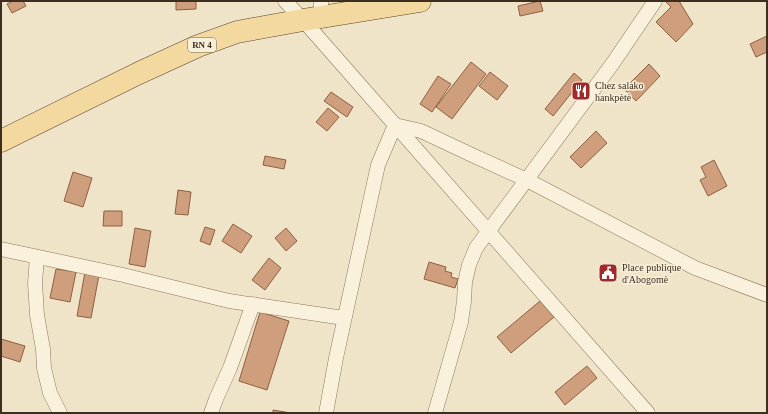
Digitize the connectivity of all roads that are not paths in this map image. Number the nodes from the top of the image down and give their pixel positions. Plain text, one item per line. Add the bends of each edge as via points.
1 (285, 1) edge
2 (420, 1) edge
3 (655, 1) edge
4 (315, 13) edge
5 (395, 125) junction
6 (1, 141) edge
7 (527, 180) junction
8 (489, 231) junction
9 (1, 248) edge
10 (37, 257) junction
11 (767, 295) edge
12 (253, 304) junction
13 (344, 318) junction
14 (60, 413) edge
15 (211, 413) edge
16 (326, 413) edge
17 (434, 413) edge
18 (648, 413) edge

1 - 4 street
2 - 4 main road, RN 4
3 - 7 street
4 - 5 street
4 - 6 main road, RN 4 via 237,32 198,46
5 - 7 street via 421,131
5 - 8 street
5 - 13 street via 378,165
7 - 8 street
7 - 11 street via 695,268
8 - 17 street via 476,248 469,265 464,282 461,322
8 - 18 street
9 - 10 street
10 - 12 street via 229,301
10 - 14 street via 35,283 44,368 50,393
12 - 13 street
12 - 15 street
13 - 16 street

